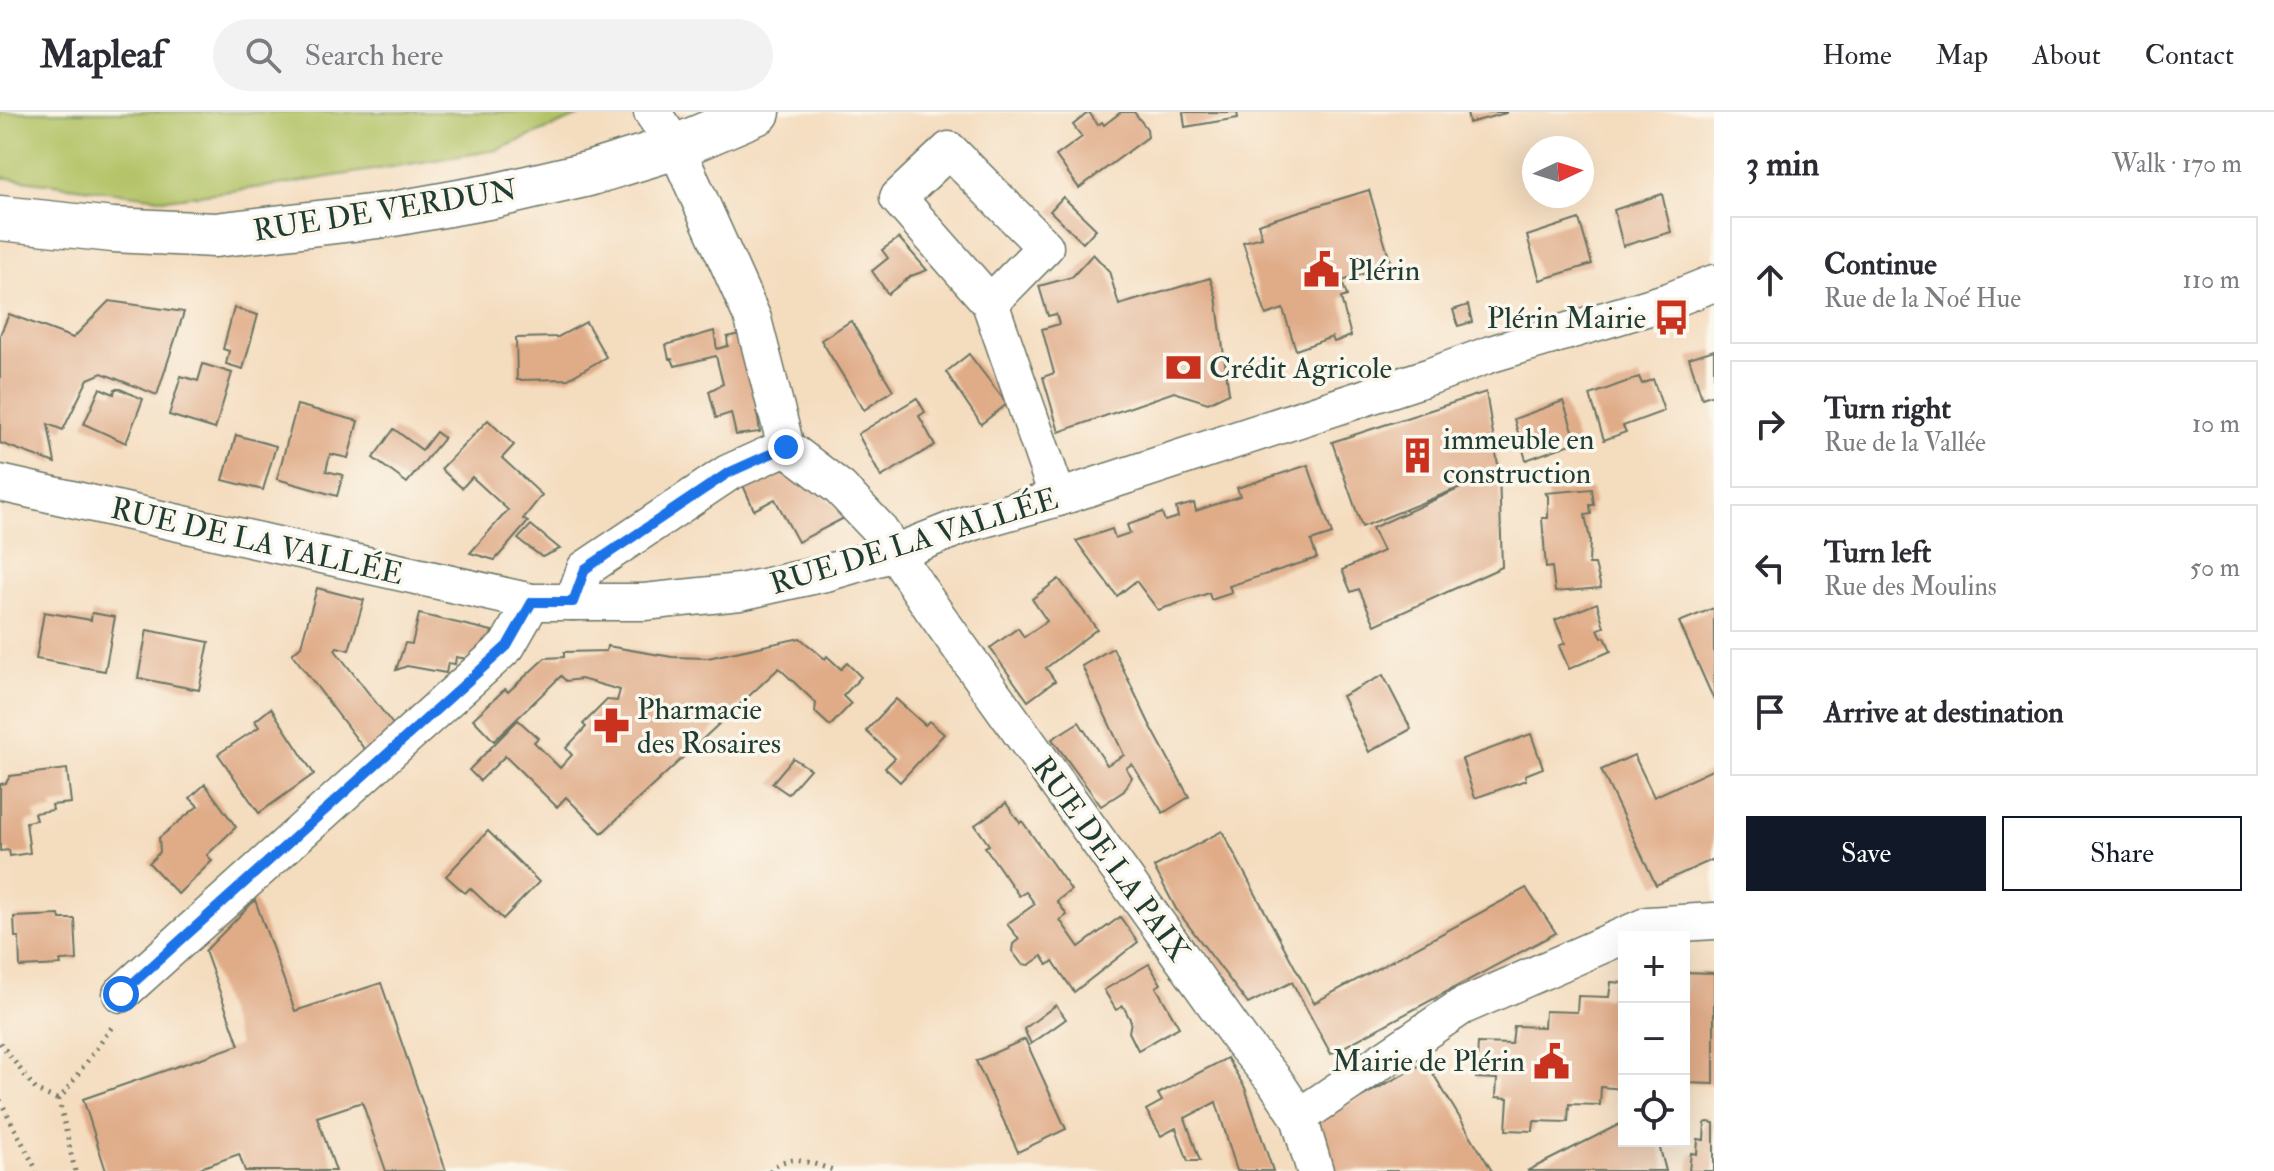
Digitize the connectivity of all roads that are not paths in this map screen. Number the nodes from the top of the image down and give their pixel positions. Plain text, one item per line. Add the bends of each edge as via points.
1 (758, 112) edge
2 (664, 129) edge
3 (0, 218) edge
4 (1714, 283) edge
5 (1669, 301) junction
6 (990, 303) dead end
7 (1714, 304) edge
8 (786, 447) junction
9 (0, 483) edge
10 (1058, 498) junction
11 (894, 553) junction
12 (532, 602) junction
13 (573, 602) junction
14 (1714, 921) edge
15 (121, 994) road end
16 (1299, 1117) junction
17 (1315, 1171) edge

1 - 2 main road, RUE DE VERDUN
2 - 3 main road, RUE DE VERDUN via 588,174 387,215 215,235
2 - 8 street via 753,319
4 - 5 street, RUE DE LA VALLÉE
5 - 7 street, RUE DE LA VALLÉE
5 - 10 street, RUE DE LA VALLÉE via 1491,354
6 - 10 street
8 - 11 street, RUE DE LA PAIX via 840,488
8 - 13 street via 728,473 585,569
9 - 12 street, RUE DE LA VALLÉE
10 - 11 street, RUE DE LA VALLÉE via 970,523
11 - 13 street, RUE DE LA VALLÉE via 740,592 644,602
11 - 16 street, RUE DE LA PAIX
12 - 13 street, RUE DE LA VALLÉE
12 - 15 street via 507,646
14 - 16 street via 1648,925 1461,1007
16 - 17 street, RUE DE LA PAIX

